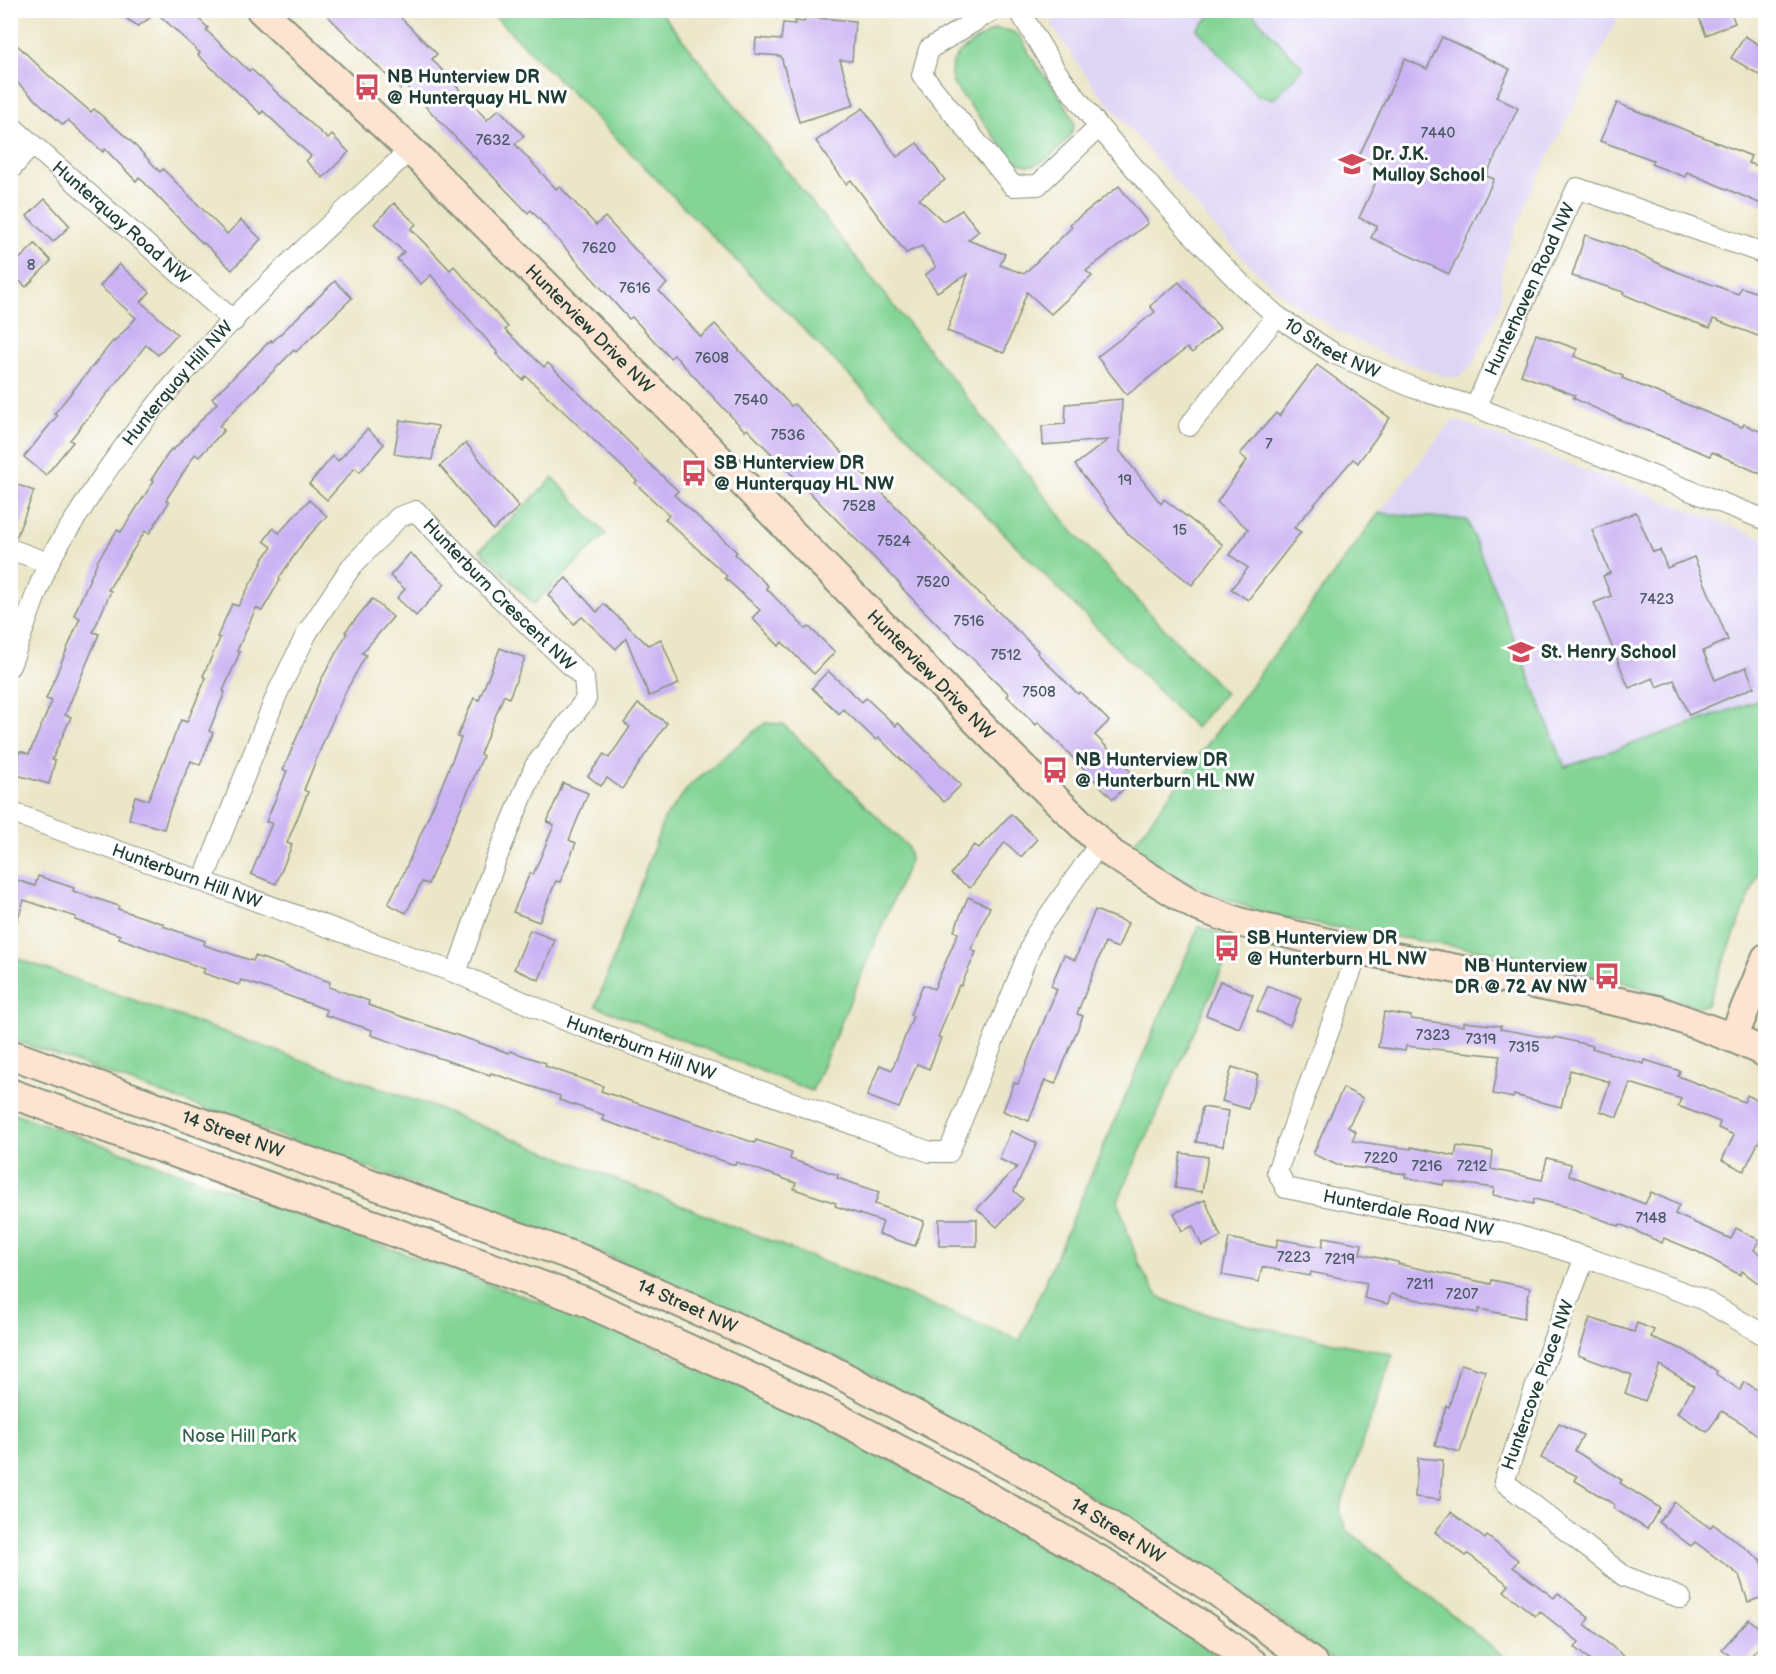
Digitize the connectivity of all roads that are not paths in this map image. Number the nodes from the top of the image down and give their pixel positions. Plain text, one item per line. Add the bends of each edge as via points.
1 (261, 10) edge
2 (993, 10) edge
3 (1019, 10) edge
4 (10, 125) edge
5 (1099, 127) junction
6 (32, 145) junction
7 (410, 150) junction
8 (10, 170) edge
9 (1766, 254) edge
10 (1277, 316) junction
11 (234, 321) junction
12 (1474, 406) junction
13 (1189, 426) dead end
14 (1766, 520) edge
15 (10, 549) edge
16 (49, 563) junction
17 (10, 666) edge
18 (10, 812) edge
19 (1100, 843) junction
20 (203, 881) junction
21 (1359, 950) junction
22 (1766, 958) edge
23 (456, 973) junction
24 (1733, 1038) junction
25 (1766, 1053) edge
26 (10, 1054) edge
27 (10, 1094) edge
28 (1585, 1257) junction
29 (1766, 1336) edge
30 (1681, 1598) dead end
31 (1254, 1664) edge
32 (1314, 1664) edge

1 - 7 main road, Hunterview Drive NW
2 - 5 street via 929,49 922,75 1013,186 1038,185
3 - 5 street, 10 Street NW via 1055,70
4 - 6 street, Hunterquay Road NW
5 - 10 street, 10 Street NW via 1190,232
6 - 8 street
6 - 11 street, Hunterquay Road NW
7 - 11 street, Hunterquay Hill NW
7 - 19 main road, Hunterview Drive NW
9 - 12 street, Hunterhaven Road NW via 1577,188
10 - 12 street, 10 Street NW via 1333,353 1414,388
10 - 13 street
11 - 16 street, Hunterquay Hill NW via 156,405 106,469
12 - 14 street, 10 Street NW
15 - 16 street
16 - 17 street, Hunterquay Hill NW
18 - 20 street, Hunterburn Hill NW
19 - 21 main road, Hunterview Drive NW via 1196,906 1242,923
19 - 23 street, Hunterburn Hill NW via 1036,934 949,1152 930,1152 813,1111 572,1023
20 - 23 street, Hunterburn Hill NW
20 - 23 street, Hunterburn Crescent NW via 277,694 307,633 351,567 399,517 416,512 584,678 586,699 535,766 495,862
21 - 24 main road, Hunterview Drive NW via 1657,1010
21 - 28 street, Hunterdale Road NW via 1277,1171 1286,1188 1516,1235
22 - 24 main road
24 - 25 main road, Hunterview Drive NW
26 - 32 main road, 14 Street NW via 581,1259 828,1368 1043,1484 1219,1593
27 - 31 main road, 14 Street NW via 584,1300 832,1415 976,1490 1108,1565
28 - 29 street, Hunterdale Road NW via 1702,1299
28 - 30 street, Huntercove Place NW via 1504,1482 1624,1576

